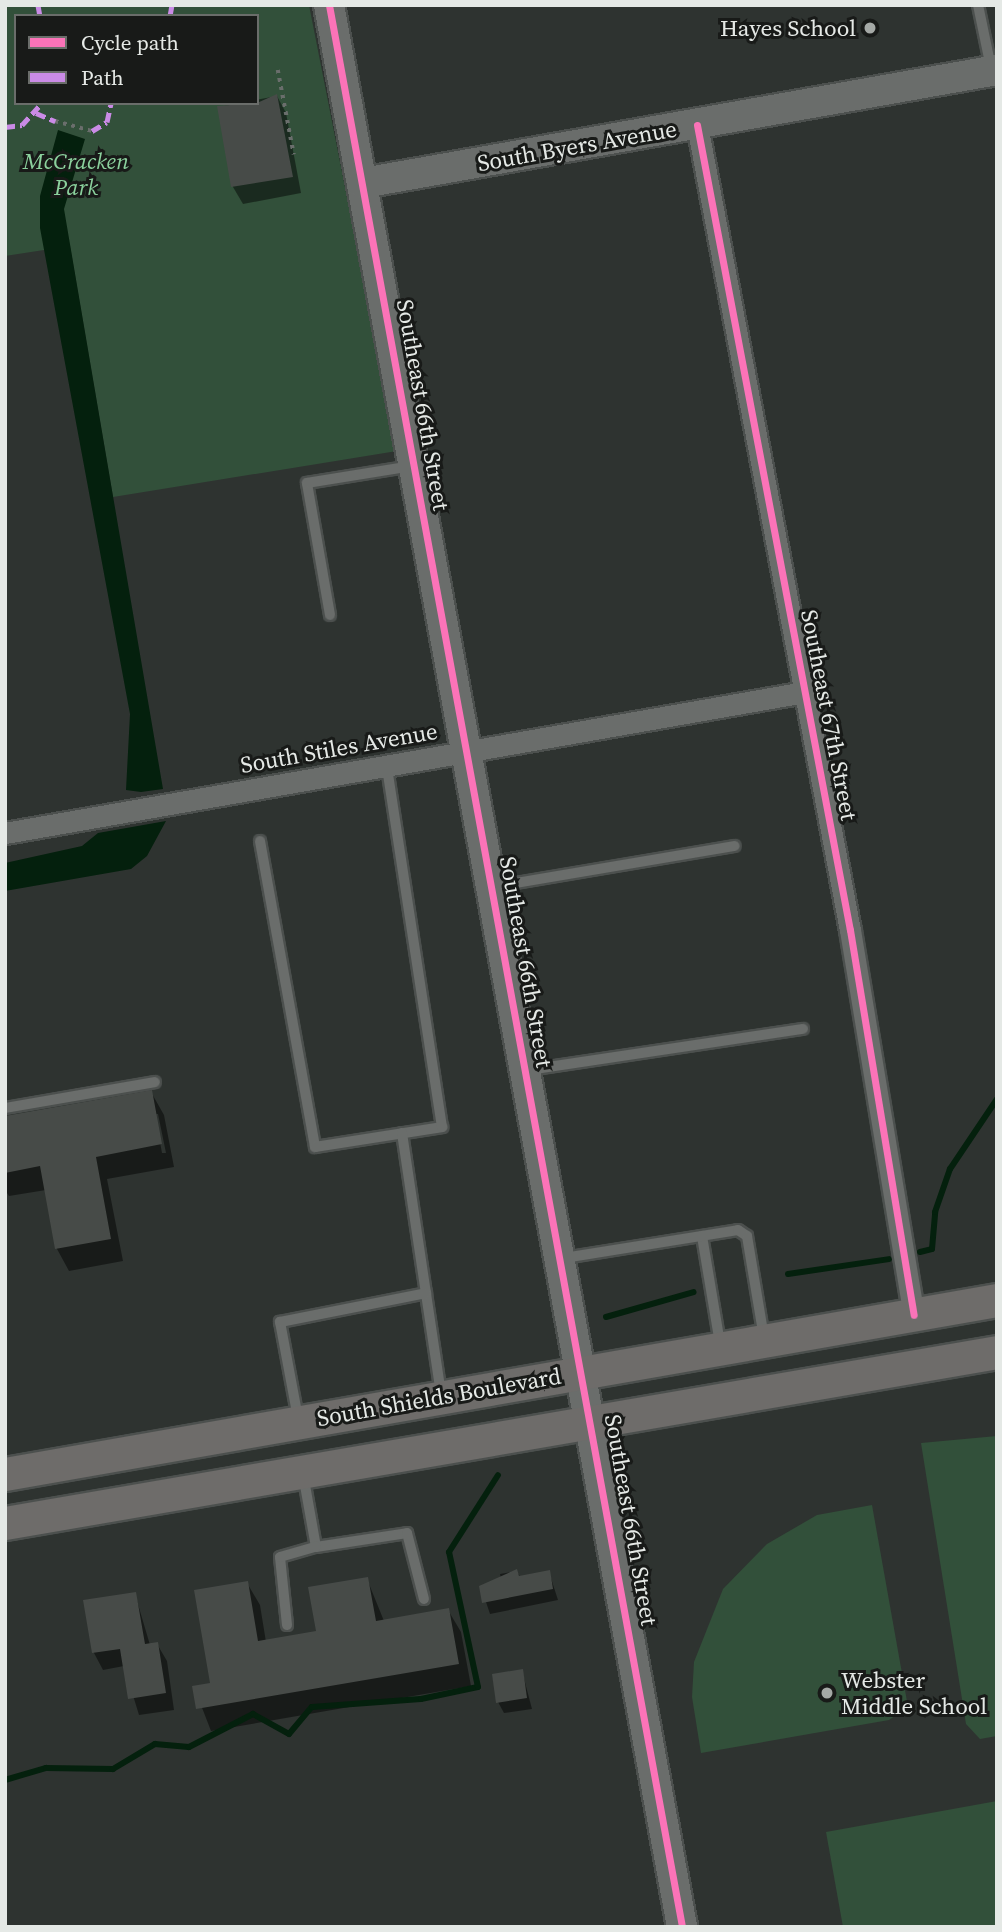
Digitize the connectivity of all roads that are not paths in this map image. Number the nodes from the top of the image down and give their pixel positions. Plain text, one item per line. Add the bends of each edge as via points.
1 (329, 5) edge
2 (978, 5) edge
3 (994, 70) edge
4 (696, 125) junction
5 (363, 183) junction
6 (415, 465) junction
7 (330, 615) dead end
8 (805, 692) junction
9 (467, 753) junction
10 (387, 767) junction
11 (5, 833) edge
12 (260, 841) dead end
13 (735, 845) dead end
14 (492, 887) junction
15 (803, 1029) dead end
16 (526, 1071) junction
17 (155, 1082) dead end
18 (5, 1108) edge
19 (402, 1133) junction
20 (702, 1236) junction
21 (564, 1258) junction
22 (426, 1293) junction
23 (997, 1300) edge
24 (914, 1315) junction
25 (765, 1341) junction
26 (721, 1349) junction
27 (997, 1352) edge
28 (585, 1372) junction
29 (441, 1397) junction
30 (299, 1422) junction
31 (594, 1423) junction
32 (303, 1471) junction
33 (5, 1474) edge
34 (5, 1523) edge
35 (316, 1547) junction
36 (424, 1599) dead end
37 (286, 1625) dead end
38 (682, 1927) edge

1 - 5 street, Southeast 66th Street
2 - 3 lane
3 - 4 street, South Byers Avenue
4 - 5 street, South Byers Avenue
4 - 8 street, Southeast 67th Street
5 - 6 street, Southeast 66th Street
6 - 7 lane via 307,483
6 - 9 street, Southeast 66th Street
8 - 9 street, South Stiles Avenue
8 - 24 street, Southeast 67th Street
9 - 10 street, South Stiles Avenue
9 - 14 street, Southeast 66th Street
10 - 11 street, South Stiles Avenue
10 - 19 lane via 442,1127
12 - 19 lane via 315,1147
13 - 14 lane
14 - 16 street, Southeast 66th Street
15 - 16 lane
16 - 21 street, Southeast 66th Street
17 - 18 lane
19 - 22 lane
20 - 21 lane
20 - 25 lane via 738,1230 747,1236
20 - 26 lane
21 - 28 street, Southeast 66th Street
22 - 29 lane
22 - 30 lane via 280,1322
23 - 24 main road, South Shields Boulevard
24 - 25 main road, South Shields Boulevard
25 - 26 main road, South Shields Boulevard
26 - 28 main road, South Shields Boulevard
27 - 31 main road
28 - 29 main road, South Shields Boulevard
28 - 31 street, Southeast 66th Street
29 - 30 main road, South Shields Boulevard
30 - 33 main road, South Shields Boulevard
31 - 32 main road
31 - 38 street, Southeast 66th Street
32 - 34 main road
32 - 35 lane
35 - 36 lane via 407,1534
35 - 37 lane via 280,1557

